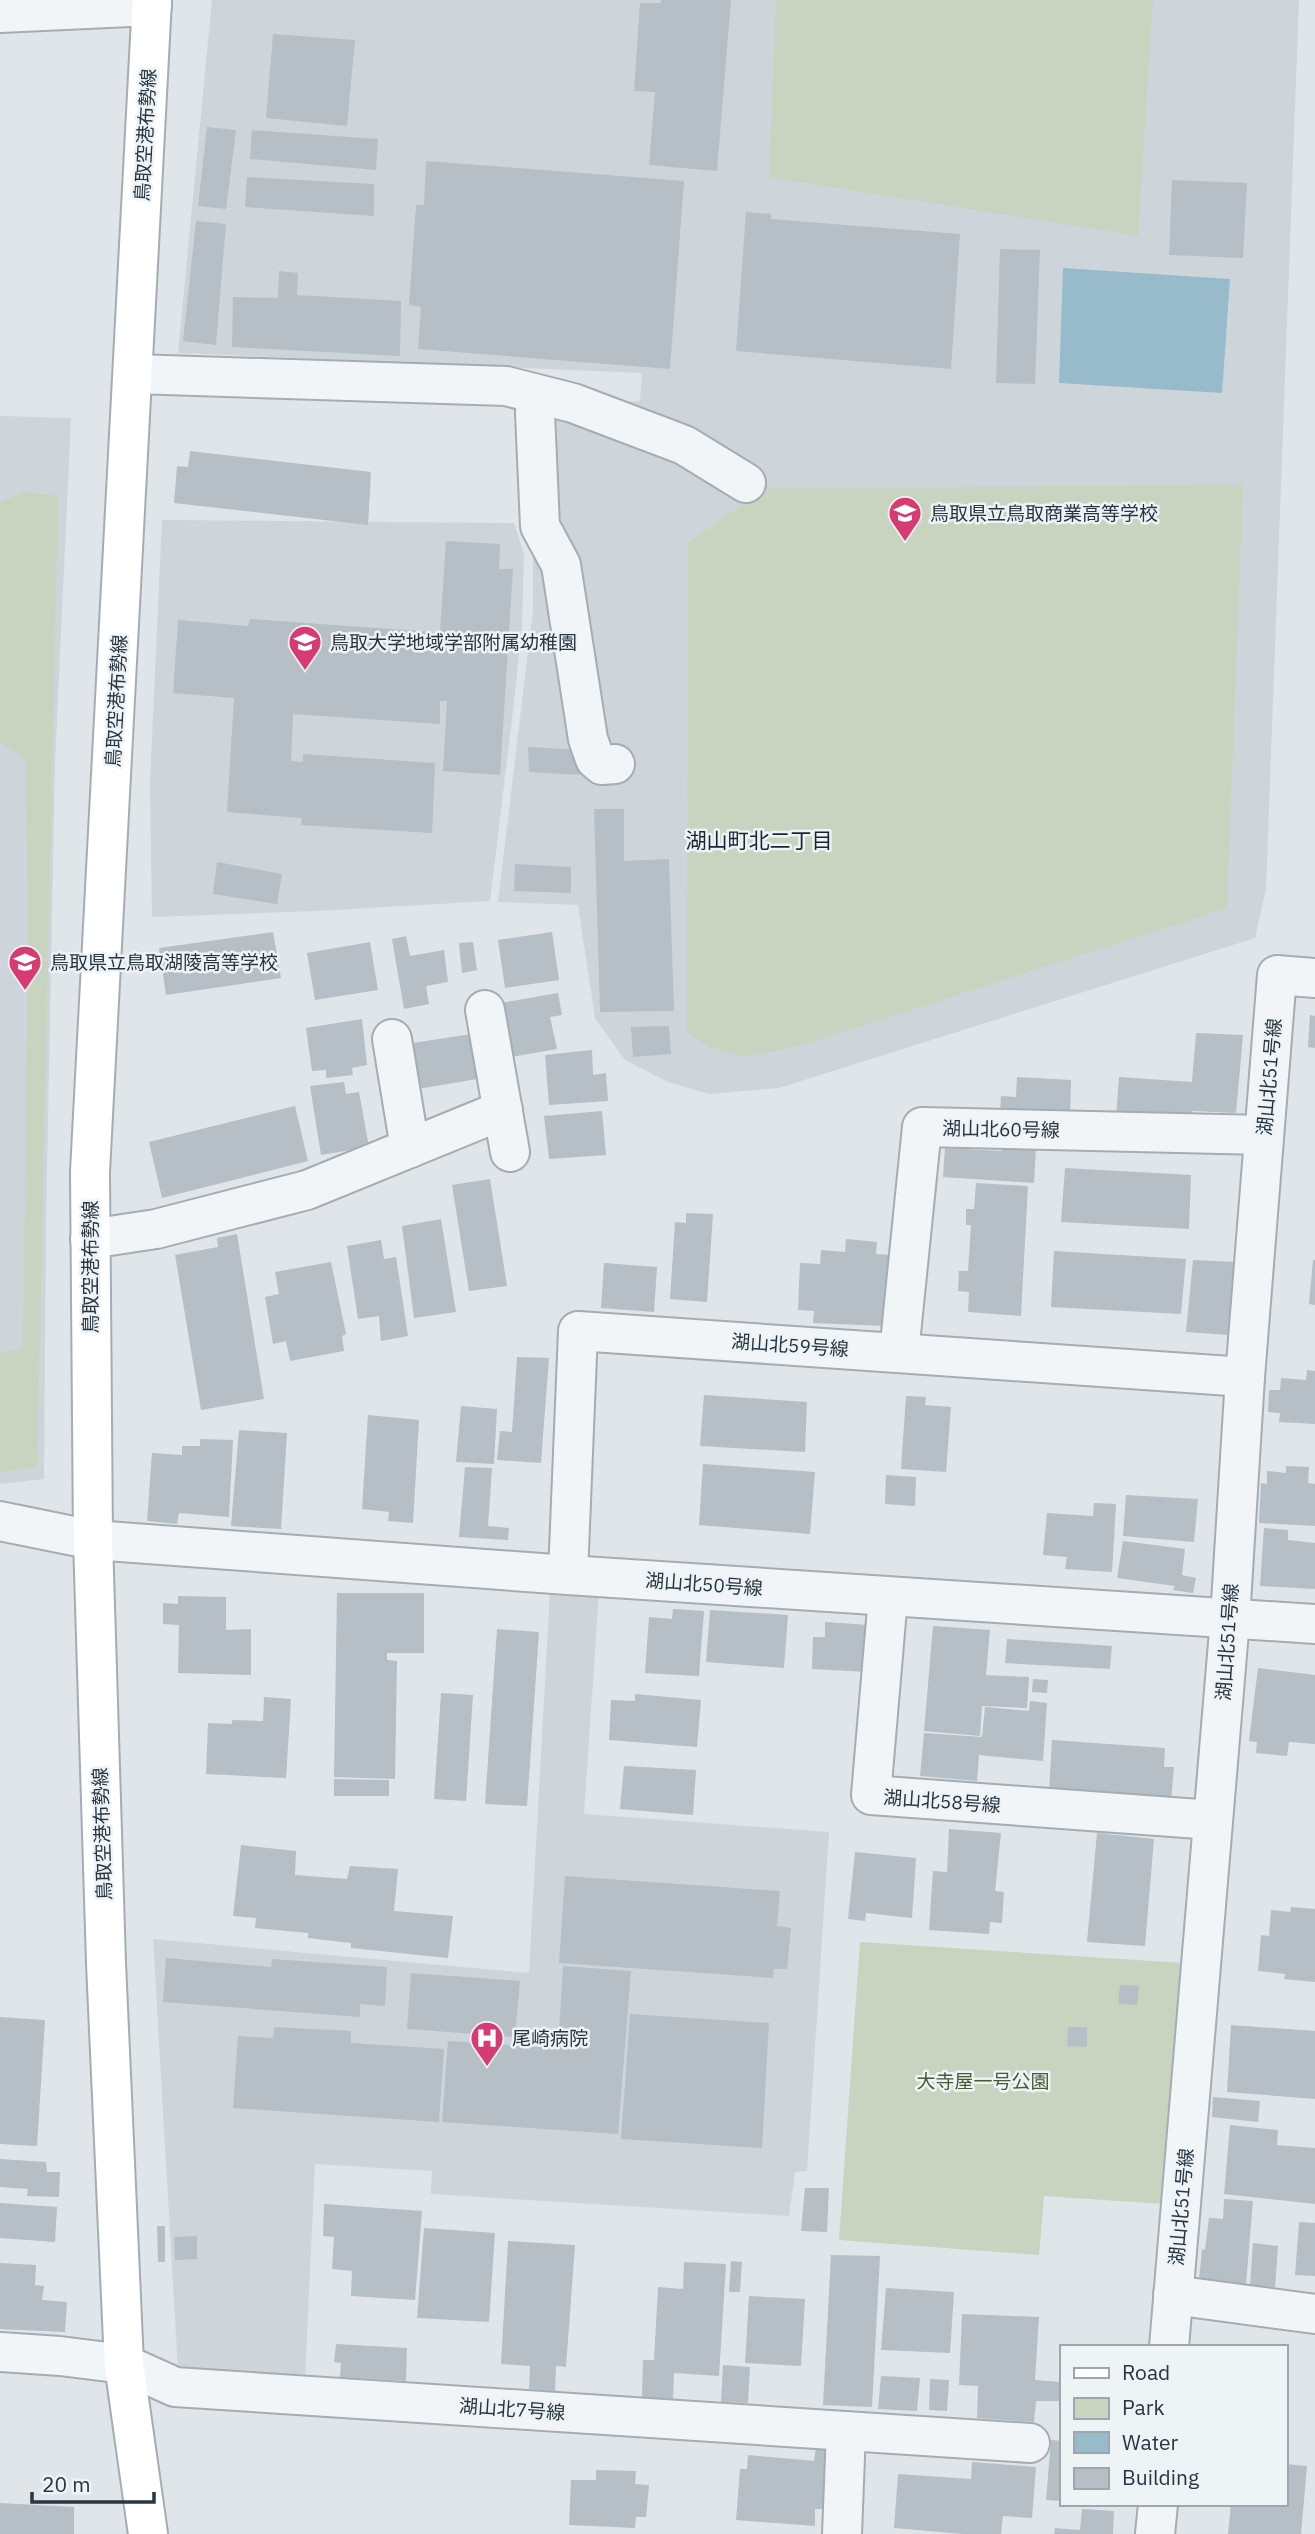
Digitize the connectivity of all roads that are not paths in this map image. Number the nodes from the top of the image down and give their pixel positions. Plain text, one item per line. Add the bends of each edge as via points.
1 (152, 3) edge
2 (0, 13) edge
3 (134, 374) junction
4 (536, 395) junction
5 (746, 483) dead end
6 (615, 764) dead end
7 (1315, 978) edge
8 (485, 1010) dead end
9 (392, 1040) dead end
10 (502, 1110) junction
11 (1265, 1135) junction
12 (410, 1148) junction
13 (510, 1152) dead end
14 (90, 1239) junction
15 (899, 1353) junction
16 (1245, 1377) junction
17 (0, 1521) edge
18 (93, 1540) junction
19 (568, 1575) junction
20 (888, 1597) junction
21 (1230, 1619) junction
22 (1315, 1624) edge
23 (1213, 1820) junction
24 (1173, 2295) junction
25 (1315, 2314) edge
26 (1169, 2345) edge
27 (0, 2352) edge
28 (124, 2364) junction
29 (846, 2431) junction
30 (1030, 2443) dead end
31 (1157, 2506) edge
32 (148, 2534) edge
33 (842, 2534) edge
34 (1155, 2534) edge

1 - 2 street
1 - 3 main road, 鳥取空港布勢線
3 - 4 street via 506,386
3 - 14 main road, 鳥取空港布勢線
4 - 5 street via 573,403 684,445
4 - 6 street via 540,526 561,565 595,759 602,765
7 - 11 street, 湖山北51号線 via 1277,975
8 - 10 street
9 - 12 street
10 - 12 street
10 - 13 street
11 - 15 street, 湖山北60号線 via 922,1127
11 - 16 street, 湖山北51号線
12 - 14 street via 307,1190 156,1229
14 - 18 main road, 鳥取空港布勢線
15 - 16 street, 湖山北59号線
15 - 19 street, 湖山北59号線 via 578,1331
16 - 21 street, 湖山北51号線
17 - 18 street, 湖山北50号線
18 - 19 street, 湖山北50号線
18 - 28 main road, 鳥取空港布勢線
19 - 20 street, 湖山北50号線
20 - 21 street, 湖山北50号線
20 - 23 street, 湖山北58号線 via 871,1796
21 - 22 street, 湖山北50号線
21 - 23 street, 湖山北51号線
23 - 24 street, 湖山北51号線
24 - 25 street
24 - 26 street, 湖山北51号線
27 - 28 street, 湖山北7号線
28 - 29 street, 湖山北7号線 via 175,2387
28 - 32 main road, 鳥取空港布勢線
29 - 30 street, 湖山北7号線
29 - 33 street
31 - 34 street

